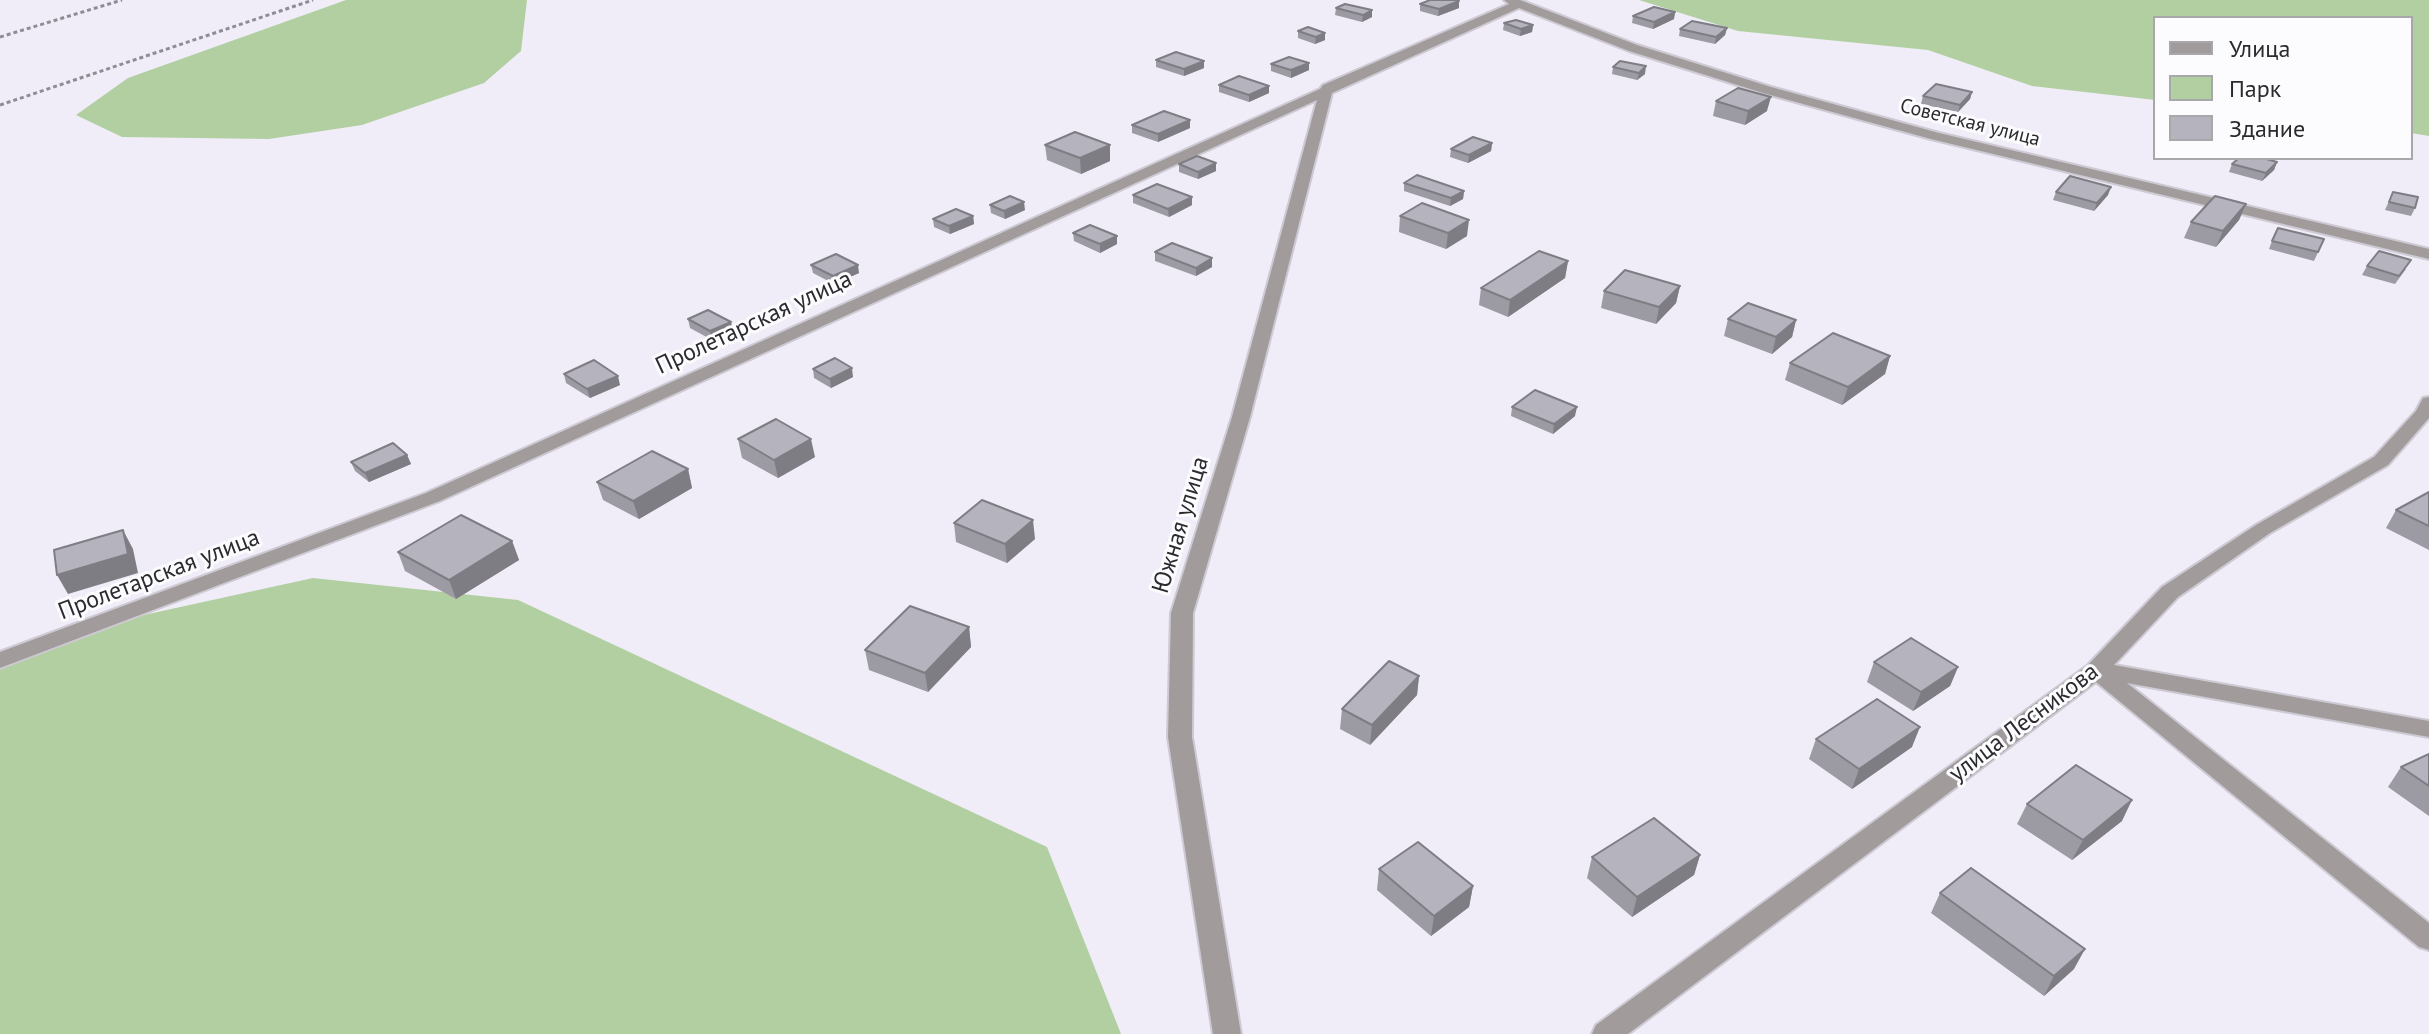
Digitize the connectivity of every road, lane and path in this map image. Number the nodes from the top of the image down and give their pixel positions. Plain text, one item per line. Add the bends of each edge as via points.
1 (122, 0) edge
2 (313, 0) edge
3 (1514, 2) edge
4 (0, 37) edge
5 (1327, 88) junction
6 (0, 105) edge
7 (2429, 254) edge
8 (2429, 402) edge
9 (0, 660) edge
10 (2096, 670) junction
11 (2429, 729) edge
12 (2429, 939) edge
13 (1227, 1034) edge
14 (1606, 1034) edge

1 - 4 path
2 - 6 path
3 - 5 street, Пролетарская улица
3 - 7 street, Советская улица via 1633,48 1783,94
5 - 9 street, Пролетарская улица via 433,497
5 - 13 street, Южная улица via 1241,417 1182,613 1180,737
8 - 10 street, улица Лесникова via 2381,461 2263,529 2170,592
10 - 11 street
10 - 12 street
10 - 14 street, улица Лесникова

